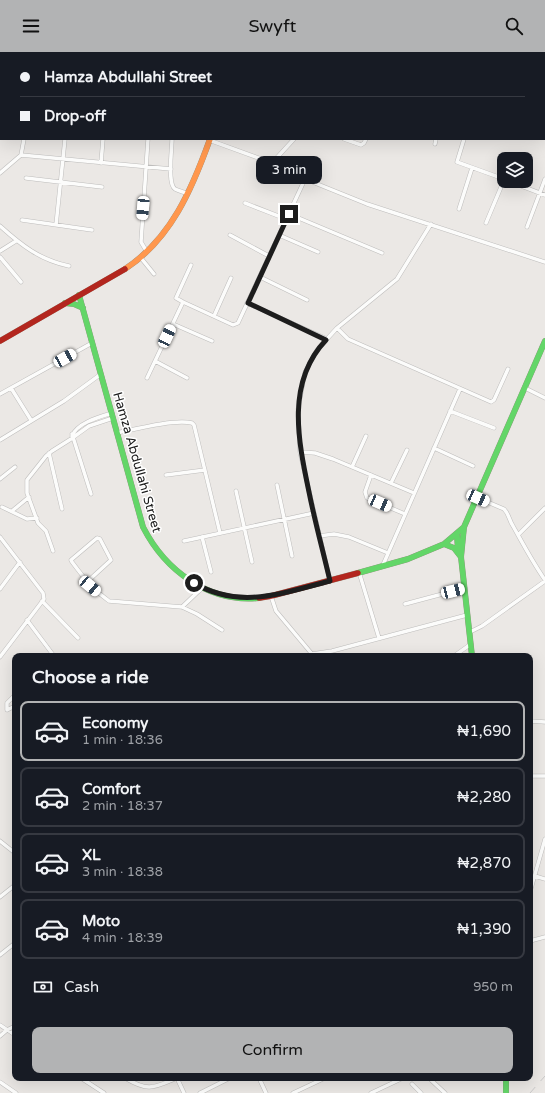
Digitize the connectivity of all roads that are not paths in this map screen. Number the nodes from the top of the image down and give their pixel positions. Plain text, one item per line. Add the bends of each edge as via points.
1 (24, 140) edge
2 (64, 140) edge
3 (103, 140) edge
4 (148, 140) edge
5 (172, 140) edge
6 (209, 140) edge
7 (293, 140) edge
8 (347, 140) edge
9 (366, 140) edge
10 (436, 140) edge
11 (464, 140) edge
12 (434, 144) dead end
13 (21, 155) junction
14 (63, 159) junction
15 (101, 163) junction
16 (272, 163) junction
17 (147, 167) junction
18 (472, 168) junction
19 (171, 169) junction
20 (0, 173) edge
21 (497, 177) edge
22 (26, 178) dead end
23 (305, 179) junction
24 (545, 179) edge
25 (61, 182) junction
26 (102, 187) dead end
27 (501, 188) edge
28 (529, 188) edge
29 (540, 193) junction
30 (188, 194) junction
31 (545, 195) edge
32 (245, 203) dead end
33 (459, 209) dead end
34 (289, 214) junction
35 (286, 219) junction
36 (22, 220) dead end
37 (486, 223) dead end
38 (431, 224) junction
39 (56, 225) junction
40 (0, 226) edge
41 (527, 227) dead end
42 (92, 230) dead end
43 (230, 235) dead end
44 (279, 235) junction
45 (16, 241) junction
46 (0, 251) edge
47 (148, 252) junction
48 (318, 252) dead end
49 (382, 253) dead end
50 (269, 256) junction
51 (0, 257) edge
52 (141, 258) junction
53 (545, 262) edge
54 (191, 265) dead end
55 (69, 266) dead end
56 (154, 274) dead end
57 (260, 277) junction
58 (231, 278) dead end
59 (20, 282) dead end
60 (79, 295) junction
61 (307, 300) dead end
62 (183, 302) junction
63 (65, 303) junction
64 (248, 303) junction
65 (83, 308) junction
66 (214, 316) junction
67 (173, 324) junction
68 (337, 328) junction
69 (326, 340) junction
70 (0, 341) edge
71 (212, 341) dead end
72 (545, 341) edge
73 (92, 343) junction
74 (155, 361) junction
75 (508, 369) dead end
76 (101, 374) junction
77 (147, 378) dead end
78 (187, 378) dead end
79 (11, 388) junction
80 (525, 388) junction
81 (460, 389) junction
82 (0, 394) edge
83 (545, 398) edge
84 (450, 411) junction
85 (112, 416) junction
86 (31, 420) junction
87 (494, 428) dead end
88 (117, 433) junction
89 (366, 436) dead end
90 (72, 437) junction
91 (0, 440) edge
92 (434, 448) junction
93 (407, 450) dead end
94 (300, 452) junction
95 (49, 453) junction
96 (473, 466) dead end
97 (15, 467) dead end
98 (352, 467) junction
99 (205, 470) junction
100 (166, 475) dead end
101 (371, 475) junction
102 (0, 479) edge
103 (391, 483) junction
104 (277, 485) dead end
105 (236, 491) dead end
106 (414, 493) junction
107 (91, 494) dead end
108 (29, 497) junction
109 (478, 498) junction
110 (2, 507) dead end
111 (545, 508) edge
112 (62, 509) dead end
113 (12, 512) junction
114 (314, 513) junction
115 (405, 514) junction
116 (37, 518) junction
117 (284, 519) junction
118 (464, 527) junction
119 (244, 528) junction
120 (220, 533) junction
121 (457, 535) junction
122 (518, 535) junction
123 (0, 536) edge
124 (319, 536) junction
125 (202, 537) junction
126 (462, 540) junction
127 (184, 541) dead end
128 (444, 544) junction
129 (52, 550) dead end
130 (458, 551) junction
131 (388, 554) junction
132 (292, 556) dead end
133 (461, 557) junction
134 (20, 562) junction
135 (252, 562) dead end
136 (383, 566) junction
137 (211, 572) dead end
138 (359, 572) junction
139 (330, 581) junction
140 (545, 581) edge
141 (87, 582) junction
142 (202, 588) junction
143 (464, 588) junction
144 (0, 589) edge
145 (271, 596) junction
146 (42, 601) junction
147 (405, 604) dead end
148 (182, 607) junction
149 (467, 615) junction
150 (27, 620) junction
151 (222, 630) dead end
152 (470, 632) junction
153 (78, 638) dead end
154 (379, 638) junction
155 (471, 644) junction
156 (51, 653) edge
157 (309, 653) edge
158 (322, 653) edge
159 (458, 653) edge
160 (472, 653) edge
161 (0, 657) edge
162 (12, 698) edge
163 (12, 708) edge
164 (533, 721) edge
165 (545, 722) edge
166 (533, 776) edge
167 (545, 776) edge
168 (545, 839) edge
169 (0, 841) edge
170 (12, 850) edge
171 (534, 876) junction
172 (543, 878) edge
173 (533, 880) edge
174 (545, 882) edge
175 (12, 888) edge
176 (0, 898) edge
177 (545, 937) edge
178 (533, 940) edge
179 (12, 945) edge
180 (0, 955) edge
181 (0, 1025) edge
182 (12, 1028) edge
183 (7, 1030) junction
184 (12, 1034) edge
185 (0, 1036) edge
186 (85, 1081) edge
187 (130, 1081) edge
188 (169, 1081) edge
189 (178, 1081) edge
190 (224, 1081) edge
191 (260, 1081) edge
192 (319, 1081) edge
193 (397, 1081) edge
194 (433, 1081) edge
195 (506, 1081) edge
196 (0, 1082) edge
197 (412, 1084) dead end
198 (16, 1093) edge
199 (104, 1093) edge
200 (184, 1093) edge
201 (200, 1093) edge
202 (266, 1093) edge
203 (293, 1093) edge
204 (373, 1093) edge
205 (421, 1093) edge
206 (445, 1093) edge
207 (506, 1093) edge

1 - 13 street
2 - 14 street
3 - 15 street
4 - 17 street
5 - 19 street
6 - 16 street
6 - 30 main road
7 - 16 street
8 - 9 street via 360,145
10 - 12 street
11 - 18 street via 457,162
13 - 14 street
13 - 20 street
14 - 15 street
14 - 25 street
15 - 17 street
16 - 23 street
17 - 19 street
17 - 47 street via 141,242
18 - 21 street
18 - 33 street
19 - 30 street via 175,189
22 - 25 street
23 - 34 street
23 - 38 street via 367,204
24 - 29 street
25 - 26 street
25 - 39 street
27 - 37 street
28 - 29 street
29 - 31 street
29 - 41 street
30 - 47 main road via 173,221
32 - 35 street
34 - 35 street
34 - 49 street
35 - 44 street
36 - 39 street
38 - 53 street
38 - 68 street via 397,279
39 - 42 street
40 - 45 street
43 - 50 street
44 - 48 street
44 - 50 street
45 - 46 street
45 - 55 street via 43,258
47 - 52 main road
50 - 57 street
51 - 59 street
52 - 56 street
52 - 60 main road
54 - 62 street via 176,296
57 - 61 street
57 - 64 street
58 - 66 street
60 - 63 main road
60 - 65 main road, Hamza Abdullahi Street
62 - 66 street
62 - 67 street
63 - 65 main road
63 - 70 main road
64 - 66 street via 236,325
64 - 69 street
65 - 73 main road, Hamza Abdullahi Street
67 - 71 street
67 - 74 street
68 - 69 street
68 - 81 street via 348,340
69 - 94 street via 316,350 305,372 298,409
72 - 80 main road
73 - 76 main road, Hamza Abdullahi Street
73 - 79 street
74 - 77 street
74 - 78 street
75 - 81 street via 493,402
76 - 85 main road, Hamza Abdullahi Street
76 - 86 street via 64,401
79 - 82 street
79 - 86 street
80 - 83 street
80 - 109 main road
81 - 84 street
84 - 87 street
84 - 92 street
85 - 88 main road, Hamza Abdullahi Street
85 - 90 street
86 - 91 street
88 - 99 street via 182,422 192,423
88 - 142 main road, Hamza Abdullahi Street via 148,540 171,566
89 - 98 street
90 - 95 street
90 - 107 street
92 - 96 street
92 - 106 street
93 - 103 street
94 - 98 street via 315,453
94 - 114 street
95 - 108 street via 27,480
95 - 112 street
97 - 102 street
98 - 101 street
99 - 100 street
99 - 120 street
101 - 103 street
101 - 115 street via 365,492 367,498
103 - 106 street
104 - 117 street
105 - 119 street
106 - 115 street
108 - 113 street
108 - 116 street
109 - 118 main road
109 - 122 street via 504,509
110 - 113 street
111 - 122 street
113 - 116 street via 27,519
114 - 117 street
114 - 124 street
115 - 131 street
116 - 129 street via 38,523 46,531
117 - 119 street
117 - 132 street
118 - 121 main road, Hamza Abdullahi Street
118 - 126 main road
119 - 120 street
119 - 135 street
120 - 125 street
121 - 126 main road
121 - 128 main road, Hamza Abdullahi Street
121 - 130 main road
122 - 140 street
123 - 134 street
124 - 131 street via 334,534 349,537
124 - 139 street
125 - 127 street
125 - 137 street
126 - 133 main road
128 - 130 main road
128 - 136 main road, Hamza Abdullahi Street
130 - 133 main road
131 - 136 street
133 - 143 main road
134 - 144 street
134 - 146 street via 44,593
136 - 138 main road, Hamza Abdullahi Street
138 - 139 main road, Hamza Abdullahi Street
138 - 154 street
139 - 145 main road, Hamza Abdullahi Street
140 - 152 street
141 - 141 street via 111,560 100,538 71,560
141 - 148 street via 109,601
142 - 145 main road, Hamza Abdullahi Street via 242,598
142 - 148 street
143 - 147 street
143 - 149 main road
145 - 157 street via 276,611
146 - 150 street
146 - 153 street
148 - 151 street
149 - 152 main road
149 - 154 street
150 - 156 street
150 - 161 street
152 - 155 main road
154 - 158 street
155 - 159 street
155 - 160 main road
162 - 163 street via 7,703 8,710
164 - 165 street
166 - 167 street
168 - 171 street
169 - 170 street
171 - 172 street
171 - 173 street
172 - 174 street
175 - 176 street
177 - 178 street
179 - 180 street
181 - 183 street
182 - 183 street
183 - 184 street
183 - 185 street
186 - 199 street
187 - 188 street via 146,1087
189 - 200 street
190 - 201 street
191 - 202 street
192 - 203 street
193 - 204 street
194 - 206 street
195 - 207 main road
196 - 198 street
197 - 205 street

